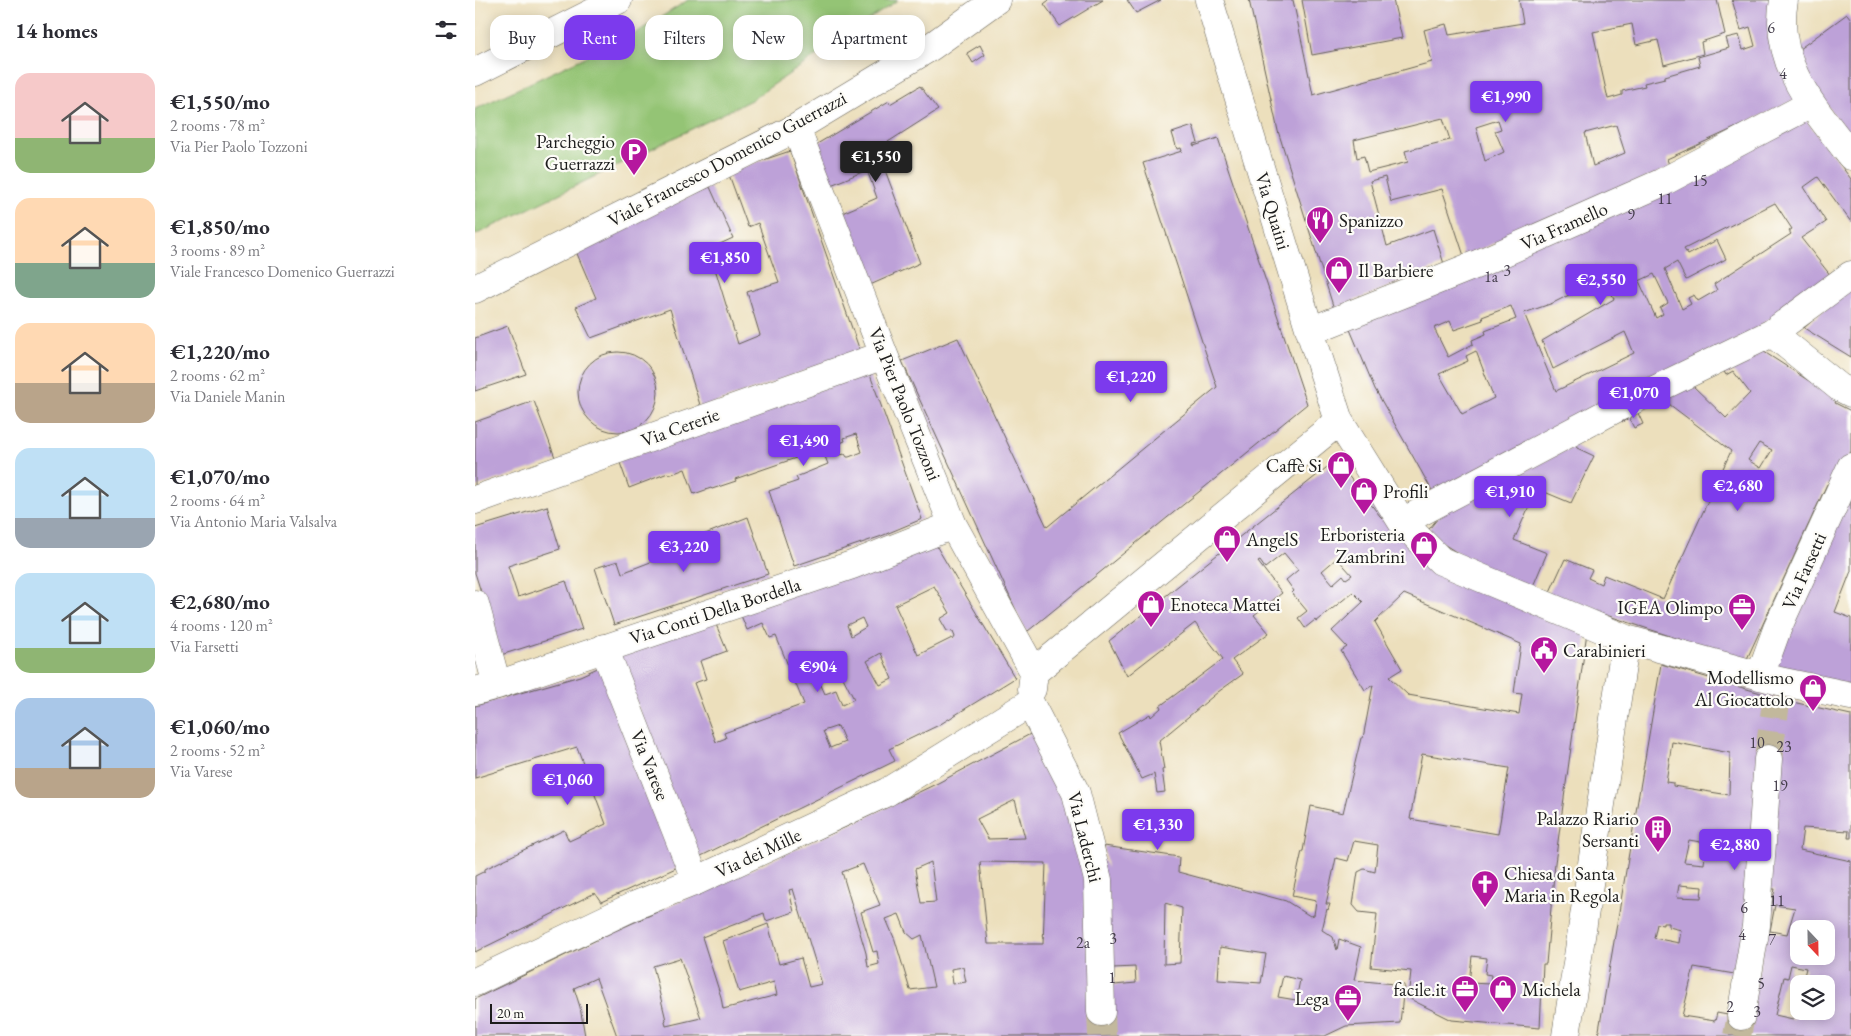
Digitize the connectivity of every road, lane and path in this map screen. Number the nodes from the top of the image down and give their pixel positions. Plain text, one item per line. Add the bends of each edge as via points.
1 (618, 0) edge
2 (996, 0) edge
3 (1209, 0) edge
4 (1784, 0) edge
5 (475, 72) edge
6 (1811, 104) junction
7 (796, 128) junction
8 (1851, 156) edge
9 (1851, 275) edge
10 (475, 289) edge
11 (1310, 331) junction
12 (1773, 333) junction
13 (884, 355) junction
14 (1851, 393) edge
15 (1339, 421) junction
16 (1851, 467) edge
17 (475, 500) edge
18 (1402, 522) junction
19 (953, 525) junction
20 (475, 604) edge
21 (1626, 639) junction
22 (604, 648) junction
23 (1034, 672) junction
24 (1772, 684) junction
25 (486, 688) edge
26 (1851, 696) edge
27 (1030, 703) junction
28 (1768, 759) tunnel mouth
29 (696, 882) junction
30 (475, 982) edge
31 (1101, 1012) tunnel mouth
32 (1741, 1016) tunnel mouth
33 (1566, 1036) edge

1 - 5 street
2 - 7 street, Viale Francesco Domenico Guerrazzi via 932,46
3 - 11 street, Via Quaini
4 - 6 street via 1781,28 1786,57
6 - 8 street
6 - 11 street, Via Framello via 1661,183 1480,263
7 - 10 street, Viale Francesco Domenico Guerrazzi
7 - 13 street, Via Pier Paolo Tozzoni
9 - 12 street
11 - 15 street, Via Quaini
12 - 14 street via 1839,387
12 - 18 street via 1615,410
13 - 17 street, Via Cererie
13 - 19 street, Via Pier Paolo Tozzoni
15 - 18 street, Via Quaini
15 - 23 street
16 - 24 street, Via Farsetti via 1777,629
18 - 21 street, Via Quaini via 1441,561
19 - 22 street, Via Conti Della Bordella via 852,566
19 - 23 street, Via Pier Paolo Tozzoni
20 - 25 street
21 - 24 street, Via Quaini
21 - 33 street
22 - 25 street, Via Conti Della Bordella
22 - 29 street, Via Varese
23 - 27 street
24 - 26 street, Via Quaini
27 - 29 street, Via dei Mille via 887,792
27 - 31 street, Via Laderchi via 1076,793 1098,880
28 - 32 street via 1756,926
29 - 30 street, Via dei Mille via 636,905

